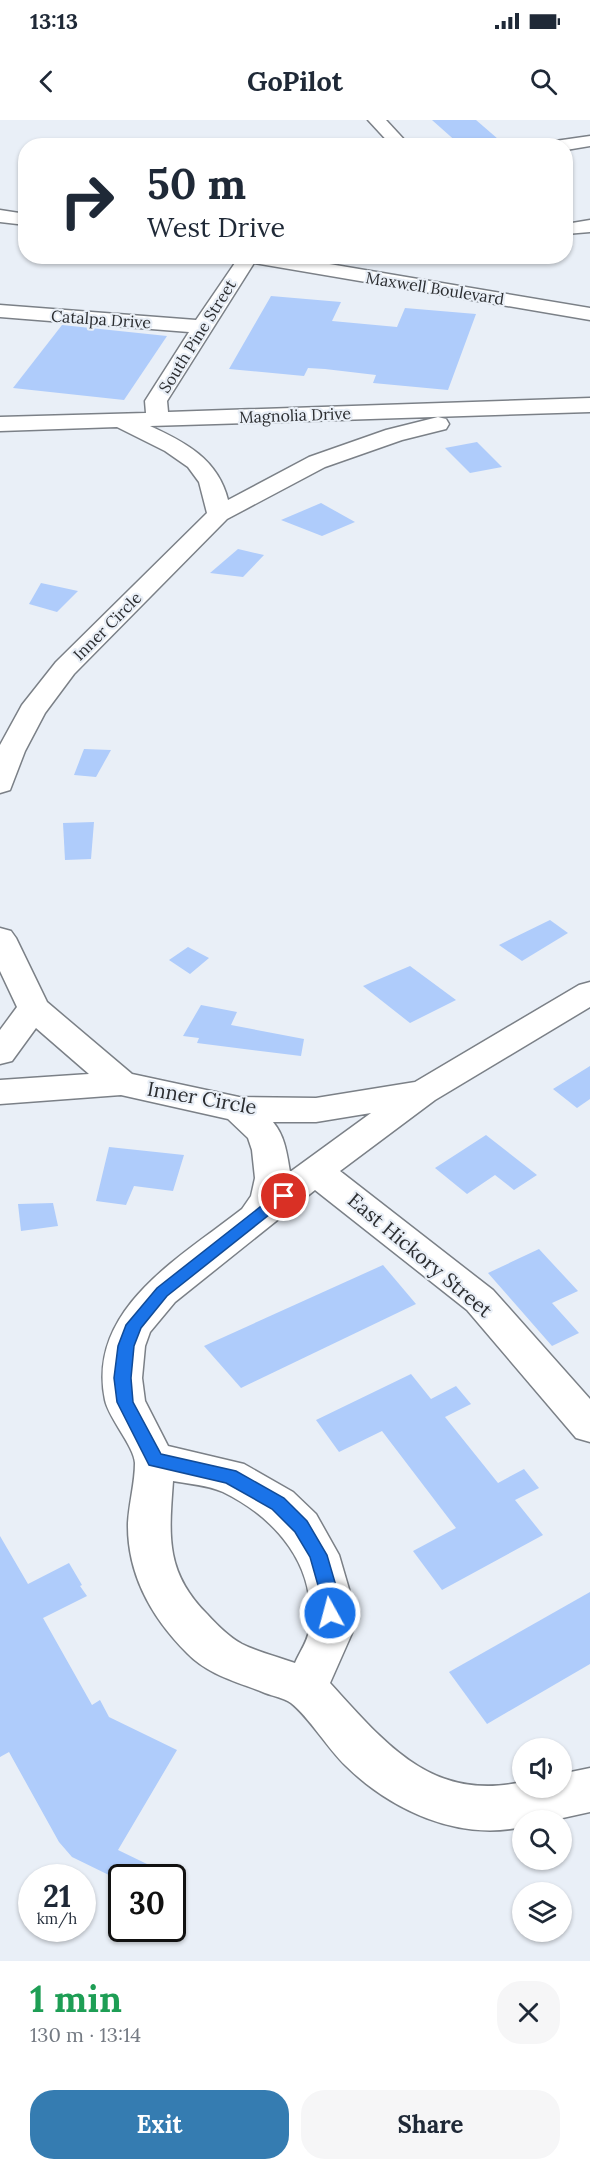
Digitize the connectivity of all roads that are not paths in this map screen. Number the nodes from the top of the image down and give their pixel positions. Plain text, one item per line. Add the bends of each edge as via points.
1 (376, 120) edge
2 (394, 138) edge
3 (590, 141) edge
4 (573, 143) edge
5 (0, 216) edge
6 (18, 219) edge
7 (0, 222) edge
8 (18, 224) edge
9 (590, 226) edge
10 (573, 228) edge
11 (242, 264) edge
12 (289, 264) edge
13 (0, 311) edge
14 (590, 314) edge
15 (202, 327) junction
16 (590, 405) edge
17 (501, 409) junction
18 (159, 419) junction
19 (121, 420) junction
20 (0, 424) edge
21 (219, 514) junction
22 (0, 784) edge
23 (0, 938) edge
24 (590, 993) edge
25 (34, 1008) junction
26 (0, 1053) edge
27 (121, 1083) junction
28 (0, 1092) edge
29 (423, 1092) junction
30 (239, 1109) junction
31 (315, 1171) junction
32 (253, 1220) junction
33 (590, 1426) edge
34 (155, 1460) junction
35 (306, 1688) junction
36 (590, 1790) edge

1 - 2 street
3 - 4 street
5 - 6 street
7 - 8 street
9 - 10 street
11 - 15 street, South Pine Street
12 - 14 street, Maxwell Boulevard
13 - 15 street, Catalpa Drive
15 - 18 street, South Pine Street via 156,401
16 - 17 street, Magnolia Drive
17 - 18 street, Magnolia Drive
17 - 21 street, Inner Circle via 345,451 292,473
18 - 19 street, Magnolia Drive
19 - 20 street, Magnolia Drive
19 - 21 street via 178,449 201,467 211,482
21 - 22 street, Inner Circle via 65,668 32,711 11,751
23 - 25 street, Inner Circle
24 - 29 street, Inner Circle
25 - 26 street
25 - 27 street, Inner Circle
27 - 28 street
27 - 30 street, Inner Circle
29 - 30 street, Inner Circle via 316,1110
29 - 31 street
30 - 32 street via 262,1132 273,1178 268,1200
31 - 32 street
31 - 33 street, East Hickory Street via 480,1300
32 - 34 street via 162,1292 134,1325 126,1346 125,1402
34 - 35 street via 149,1523 151,1553 162,1589 178,1614 227,1658
34 - 35 street via 230,1476 278,1504 301,1527 318,1555 330,1596 331,1631
35 - 36 street via 361,1750 392,1777 429,1797 476,1808 511,1807

